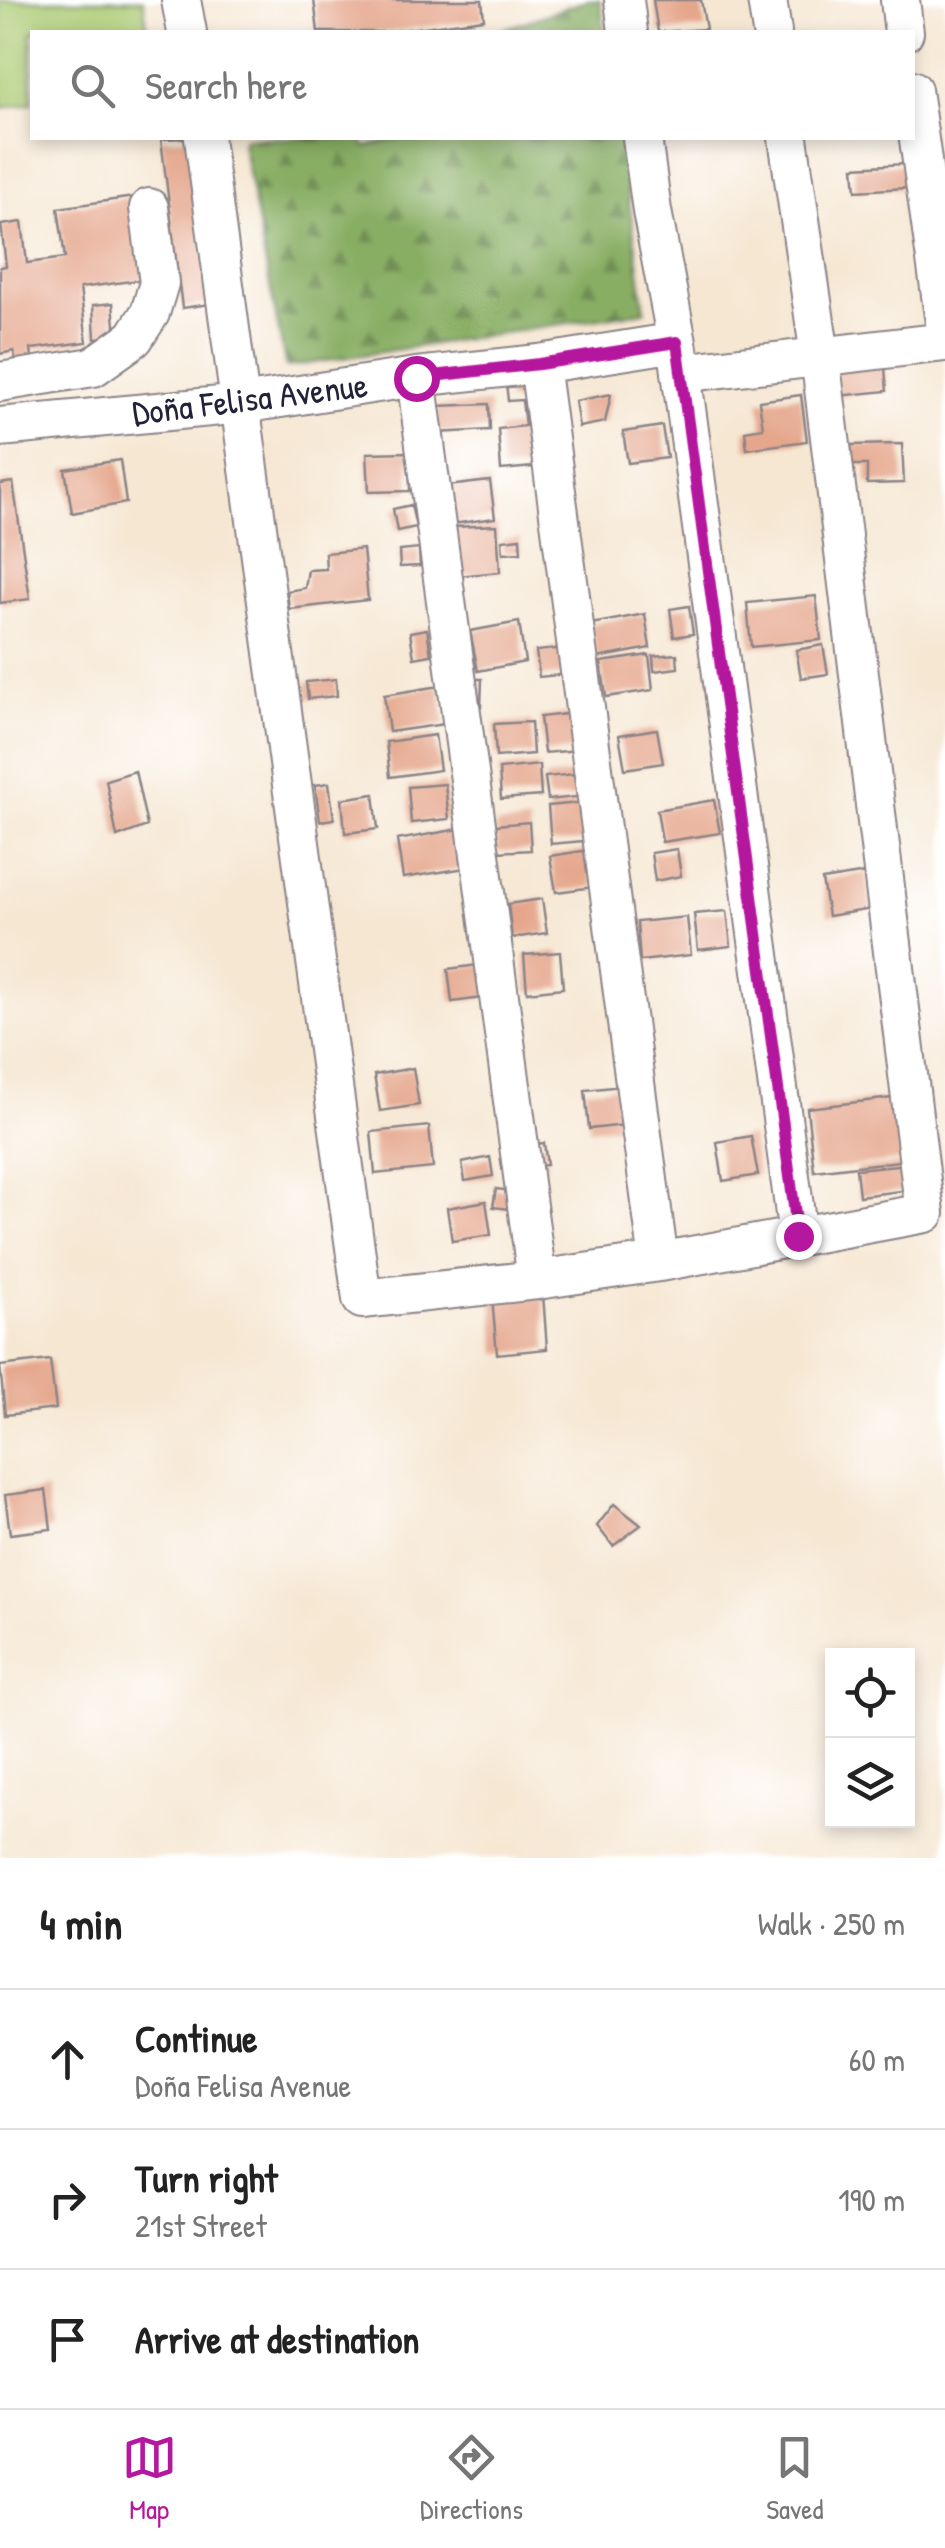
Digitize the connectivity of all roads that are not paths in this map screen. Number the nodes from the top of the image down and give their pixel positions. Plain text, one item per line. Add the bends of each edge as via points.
1 (181, 0) edge
2 (624, 0) edge
3 (767, 0) edge
4 (900, 0) edge
5 (187, 30) edge
6 (628, 30) edge
7 (772, 30) edge
8 (904, 30) edge
9 (915, 111) edge
10 (204, 140) edge
11 (642, 140) edge
12 (788, 140) edge
13 (148, 208) dead end
14 (945, 323) edge
15 (945, 342) edge
16 (820, 356) junction
17 (679, 357) junction
18 (539, 364) junction
19 (416, 378) junction
20 (0, 382) edge
21 (242, 404) junction
22 (0, 427) edge
23 (798, 1236) junction
24 (660, 1262) junction
25 (537, 1280) junction

1 - 5 street
2 - 6 street
3 - 7 street
4 - 8 street
9 - 14 street
10 - 21 street
11 - 17 street
12 - 16 street
13 - 20 street via 158,283 150,314 134,338 93,367
15 - 16 street, Doña Felisa Avenue
16 - 17 street, Doña Felisa Avenue
16 - 23 street via 926,1213
17 - 18 street, Doña Felisa Avenue
17 - 23 street
18 - 19 street, Doña Felisa Avenue
18 - 24 street
19 - 21 street, Doña Felisa Avenue
19 - 25 street
21 - 22 street, Doña Felisa Avenue
21 - 25 street via 362,1300
23 - 24 street
24 - 25 street

